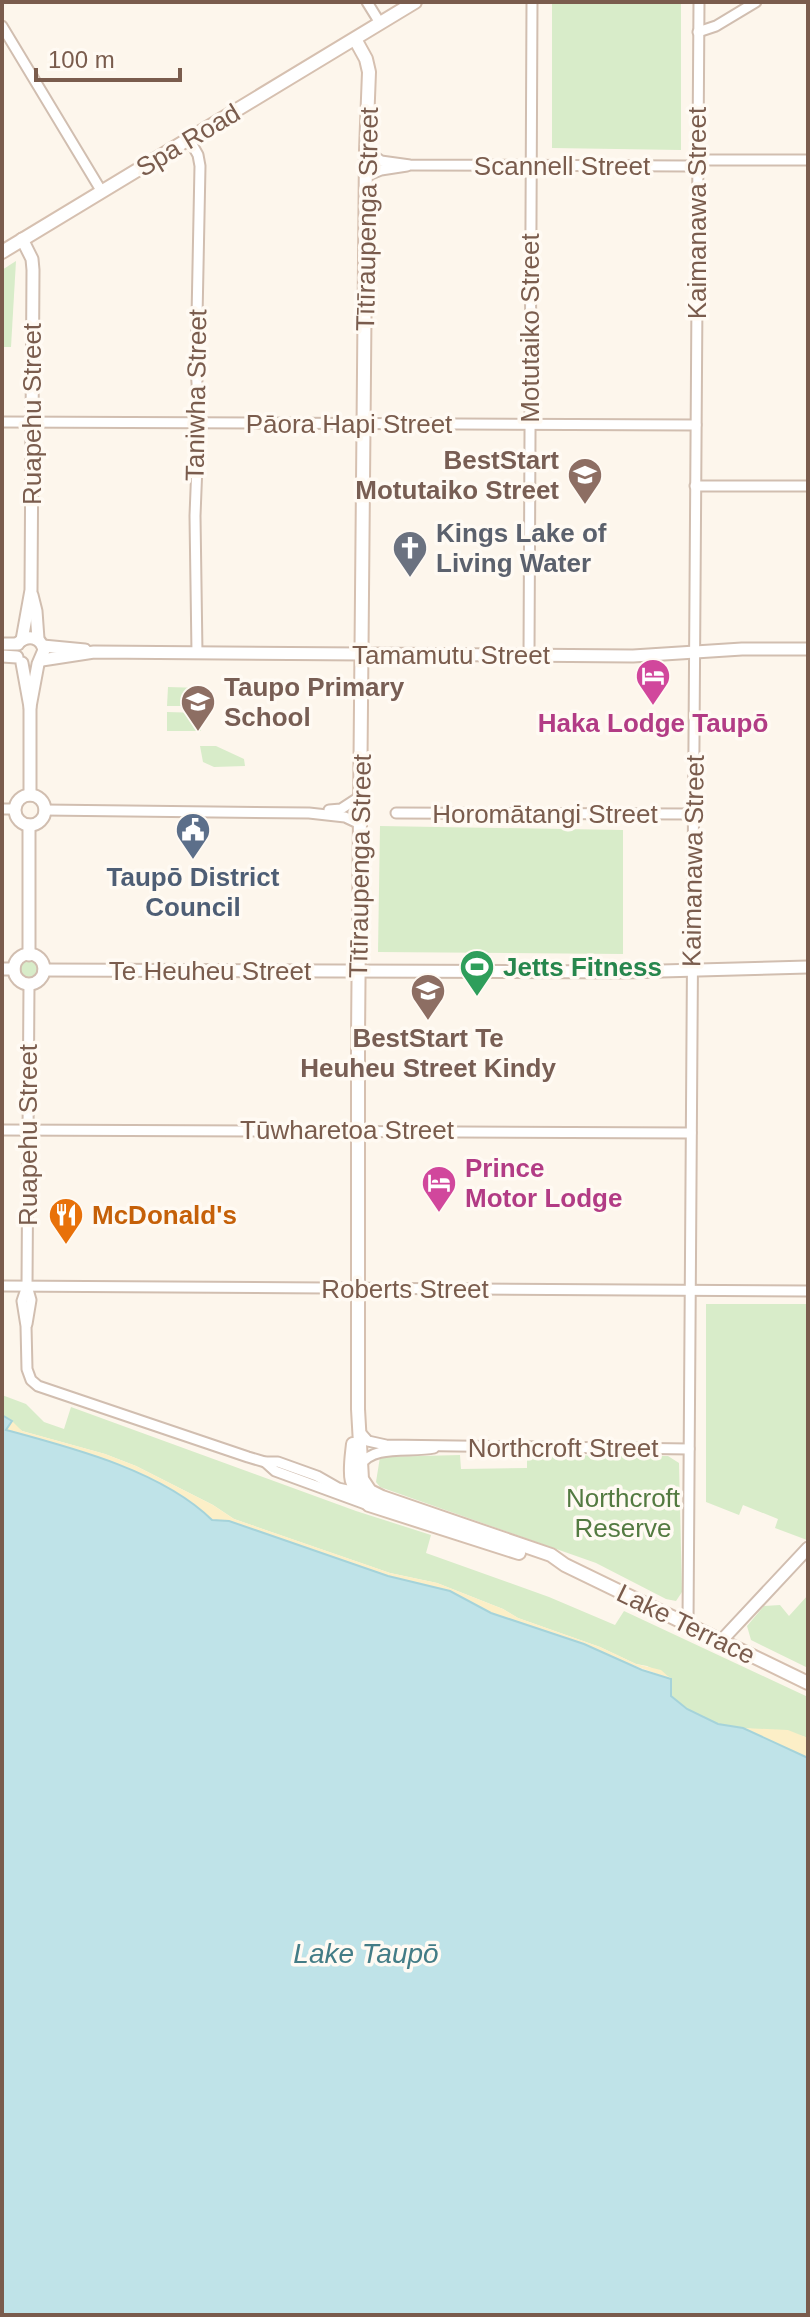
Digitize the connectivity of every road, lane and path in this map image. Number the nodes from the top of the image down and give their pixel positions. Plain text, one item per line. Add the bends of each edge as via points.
1 (367, 2) edge
2 (415, 2) edge
3 (532, 2) edge
4 (699, 2) edge
5 (756, 2) edge
6 (380, 23) junction
7 (2, 26) edge
8 (698, 32) junction
9 (355, 39) junction
10 (189, 139) junction
11 (366, 150) junction
12 (808, 160) edge
13 (697, 163) junction
14 (410, 165) junction
15 (530, 166) junction
16 (366, 176) junction
17 (102, 192) junction
18 (22, 239) junction
19 (2, 252) edge
20 (2, 422) edge
21 (32, 422) junction
22 (198, 423) junction
23 (364, 424) junction
24 (529, 425) junction
25 (696, 425) junction
26 (695, 486) junction
27 (808, 486) edge
28 (31, 590) junction
29 (20, 642) junction
30 (40, 642) junction
31 (2, 644) edge
32 (808, 649) edge
33 (94, 652) junction
34 (694, 652) junction
35 (197, 653) junction
36 (363, 654) junction
37 (529, 655) junction
38 (2, 656) edge
39 (20, 660) junction
40 (40, 662) junction
41 (30, 707) junction
42 (30, 795) junction
43 (361, 796) junction
44 (2, 809) edge
45 (15, 809) junction
46 (44, 810) junction
47 (309, 813) junction
48 (396, 813) dead end
49 (693, 814) junction
50 (360, 824) junction
51 (29, 825) junction
52 (29, 955) junction
53 (808, 967) edge
54 (8, 969) edge
55 (693, 969) junction
56 (44, 970) junction
57 (358, 972) junction
58 (29, 984) junction
59 (2, 1130) edge
60 (28, 1130) junction
61 (358, 1130) junction
62 (691, 1133) junction
63 (2, 1286) edge
64 (27, 1286) junction
65 (357, 1289) junction
66 (690, 1291) junction
67 (808, 1291) edge
68 (38, 1386) joint
69 (358, 1409) junction
70 (360, 1432) junction
71 (437, 1447) junction
72 (689, 1449) junction
73 (265, 1462) junction
74 (355, 1465) junction
75 (327, 1480) junction
76 (355, 1491) junction
77 (369, 1505) junction
78 (450, 1520) junction
79 (808, 1548) edge
80 (565, 1565) junction
81 (688, 1624) junction
82 (721, 1641) junction
83 (808, 1683) edge

1 - 6 street
2 - 6 main road, Spa Road
3 - 15 street, Motutaiko Street
4 - 8 street, Kaimanawa Street
5 - 8 street
6 - 9 main road, Spa Road
7 - 17 street
8 - 13 street, Kaimanawa Street
9 - 10 main road, Spa Road
9 - 11 main road, Tītīraupenga Street via 369,72
10 - 17 main road, Spa Road
10 - 22 street, Taniwha Street via 200,166
11 - 14 street, Scannell Street via 381,161
11 - 16 main road, Tītīraupenga Street
12 - 13 street, Scannell Street
13 - 15 street, Scannell Street
13 - 25 street, Kaimanawa Street
14 - 15 street, Scannell Street
14 - 16 street, Scannell Street
15 - 24 street, Motutaiko Street
16 - 23 main road, Tītīraupenga Street
17 - 18 main road, Spa Road
18 - 19 main road, Spa Road
18 - 21 street, Ruapehu Street via 33,270
20 - 21 street, Pāora Hapi Street
21 - 22 street, Pāora Hapi Street
21 - 28 street, Ruapehu Street
22 - 23 street, Pāora Hapi Street
22 - 35 street, Taniwha Street
23 - 24 street, Pāora Hapi Street
23 - 36 main road, Tītīraupenga Street
24 - 25 street, Pāora Hapi Street
24 - 37 street, Motutaiko Street
25 - 26 street, Kaimanawa Street
26 - 27 street
26 - 34 street, Kaimanawa Street
28 - 29 street, Ruapehu Street
28 - 30 street, Ruapehu Street
29 - 30 street via 30,637
29 - 31 street
29 - 39 street
30 - 33 street, Tamamutu Street
30 - 40 street
32 - 34 street, Tamamutu Street
33 - 35 street, Tamamutu Street
33 - 40 street, Tamamutu Street
34 - 37 street, Tamamutu Street
34 - 49 street, Kaimanawa Street
35 - 36 street, Tamamutu Street
36 - 37 street, Tamamutu Street
36 - 43 main road, Tītīraupenga Street
38 - 39 street
39 - 40 street via 30,666
39 - 41 street
40 - 41 street
41 - 42 street
42 - 45 street via 18,800
42 - 46 street
43 - 47 street via 341,809
43 - 50 main road, Tītīraupenga Street
44 - 45 street
45 - 51 street via 18,819
46 - 47 street
46 - 51 street via 42,819
47 - 50 street
48 - 49 street, Horomātangi Street
49 - 55 street, Kaimanawa Street
50 - 57 main road, Tītīraupenga Street
51 - 52 street
52 - 54 street
52 - 56 street via 41,961
53 - 55 street, Te Heuheu Street
54 - 58 street
55 - 57 street, Te Heuheu Street
55 - 62 street, Kaimanawa Street
56 - 57 street, Te Heuheu Street
56 - 58 street
57 - 61 main road, Tītīraupenga Street
58 - 60 street, Ruapehu Street
59 - 60 street, Tūwharetoa Street
60 - 61 street, Tūwharetoa Street
60 - 64 street, Ruapehu Street
61 - 62 street, Tūwharetoa Street
61 - 65 main road, Tītīraupenga Street
62 - 66 street, Kaimanawa Street
63 - 64 street, Roberts Street
64 - 65 street, Roberts Street
64 - 68 street, Ruapehu Street via 28,1375
65 - 66 street, Roberts Street
65 - 69 main road, Tītīraupenga Street
66 - 67 street, Roberts Street
66 - 72 street, Kaimanawa Street
68 - 73 street, Lake Terrace
69 - 70 main road, Tītīraupenga Street
69 - 74 main road, Tītīraupenga Street
70 - 71 street, Northcroft Street via 375,1444
70 - 74 main road, Tītīraupenga Street
71 - 72 street, Northcroft Street
71 - 74 street, Northcroft Street via 377,1453
72 - 81 street, Kaimanawa Street
73 - 75 street, Lake Terrace
73 - 77 street, Lake Terrace via 275,1471
74 - 75 street via 344,1477
74 - 76 main road, Tītīraupenga Street via 350,1477
74 - 78 main road, Lake Terrace via 370,1491
75 - 76 street, Lake Terrace
76 - 77 main road, Lake Terrace
76 - 78 street, Lake Terrace via 414,1514
77 - 80 main road, Lake Terrace
78 - 80 main road, Lake Terrace via 551,1555
79 - 82 street
80 - 81 main road, Lake Terrace
81 - 82 main road, Lake Terrace
82 - 83 main road, Lake Terrace

